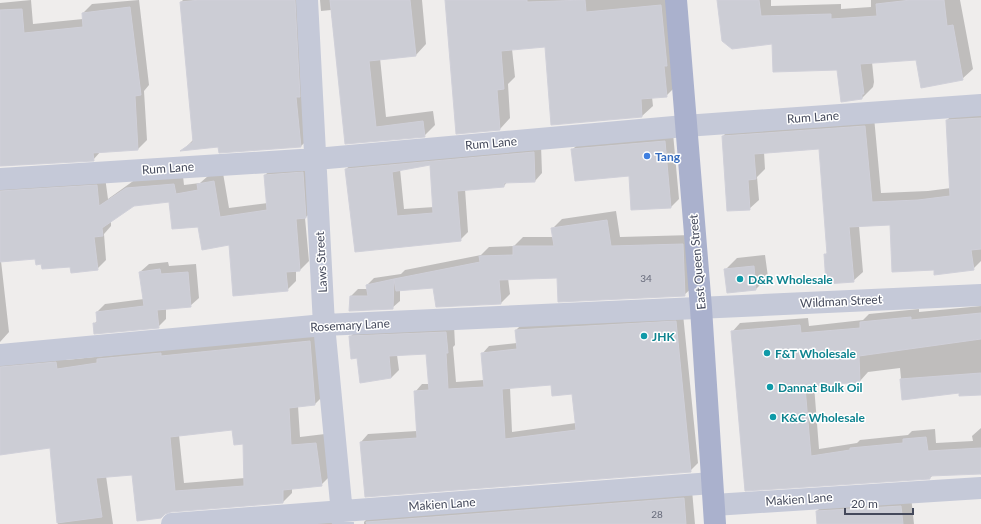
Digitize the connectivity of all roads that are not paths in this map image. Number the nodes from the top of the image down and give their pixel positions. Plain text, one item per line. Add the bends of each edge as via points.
1 (307, 0) edge
2 (676, 0) edge
3 (981, 105) edge
4 (685, 126) junction
5 (316, 159) junction
6 (0, 179) edge
7 (981, 295) edge
8 (701, 308) junction
9 (324, 325) junction
10 (0, 355) edge
11 (712, 483) junction
12 (981, 488) edge
13 (714, 514) edge
14 (342, 518) edge
15 (172, 524) edge

1 - 5 street, Laws Street
2 - 4 main road, East Queen Street
3 - 4 street, Rum Lane
4 - 5 street, Rum Lane
4 - 8 main road, East Queen Street
5 - 6 street, Rum Lane
5 - 9 street, Laws Street
7 - 8 street, Wildman Street
8 - 9 street, Rosemary Lane
8 - 11 main road, East Queen Street
9 - 10 street, Rosemary Lane
9 - 14 street, Laws Street
11 - 13 main road, East Queen Street
11 - 14 street, Makien Lane
12 - 13 street, Makien Lane
14 - 15 street, Makien Lane

